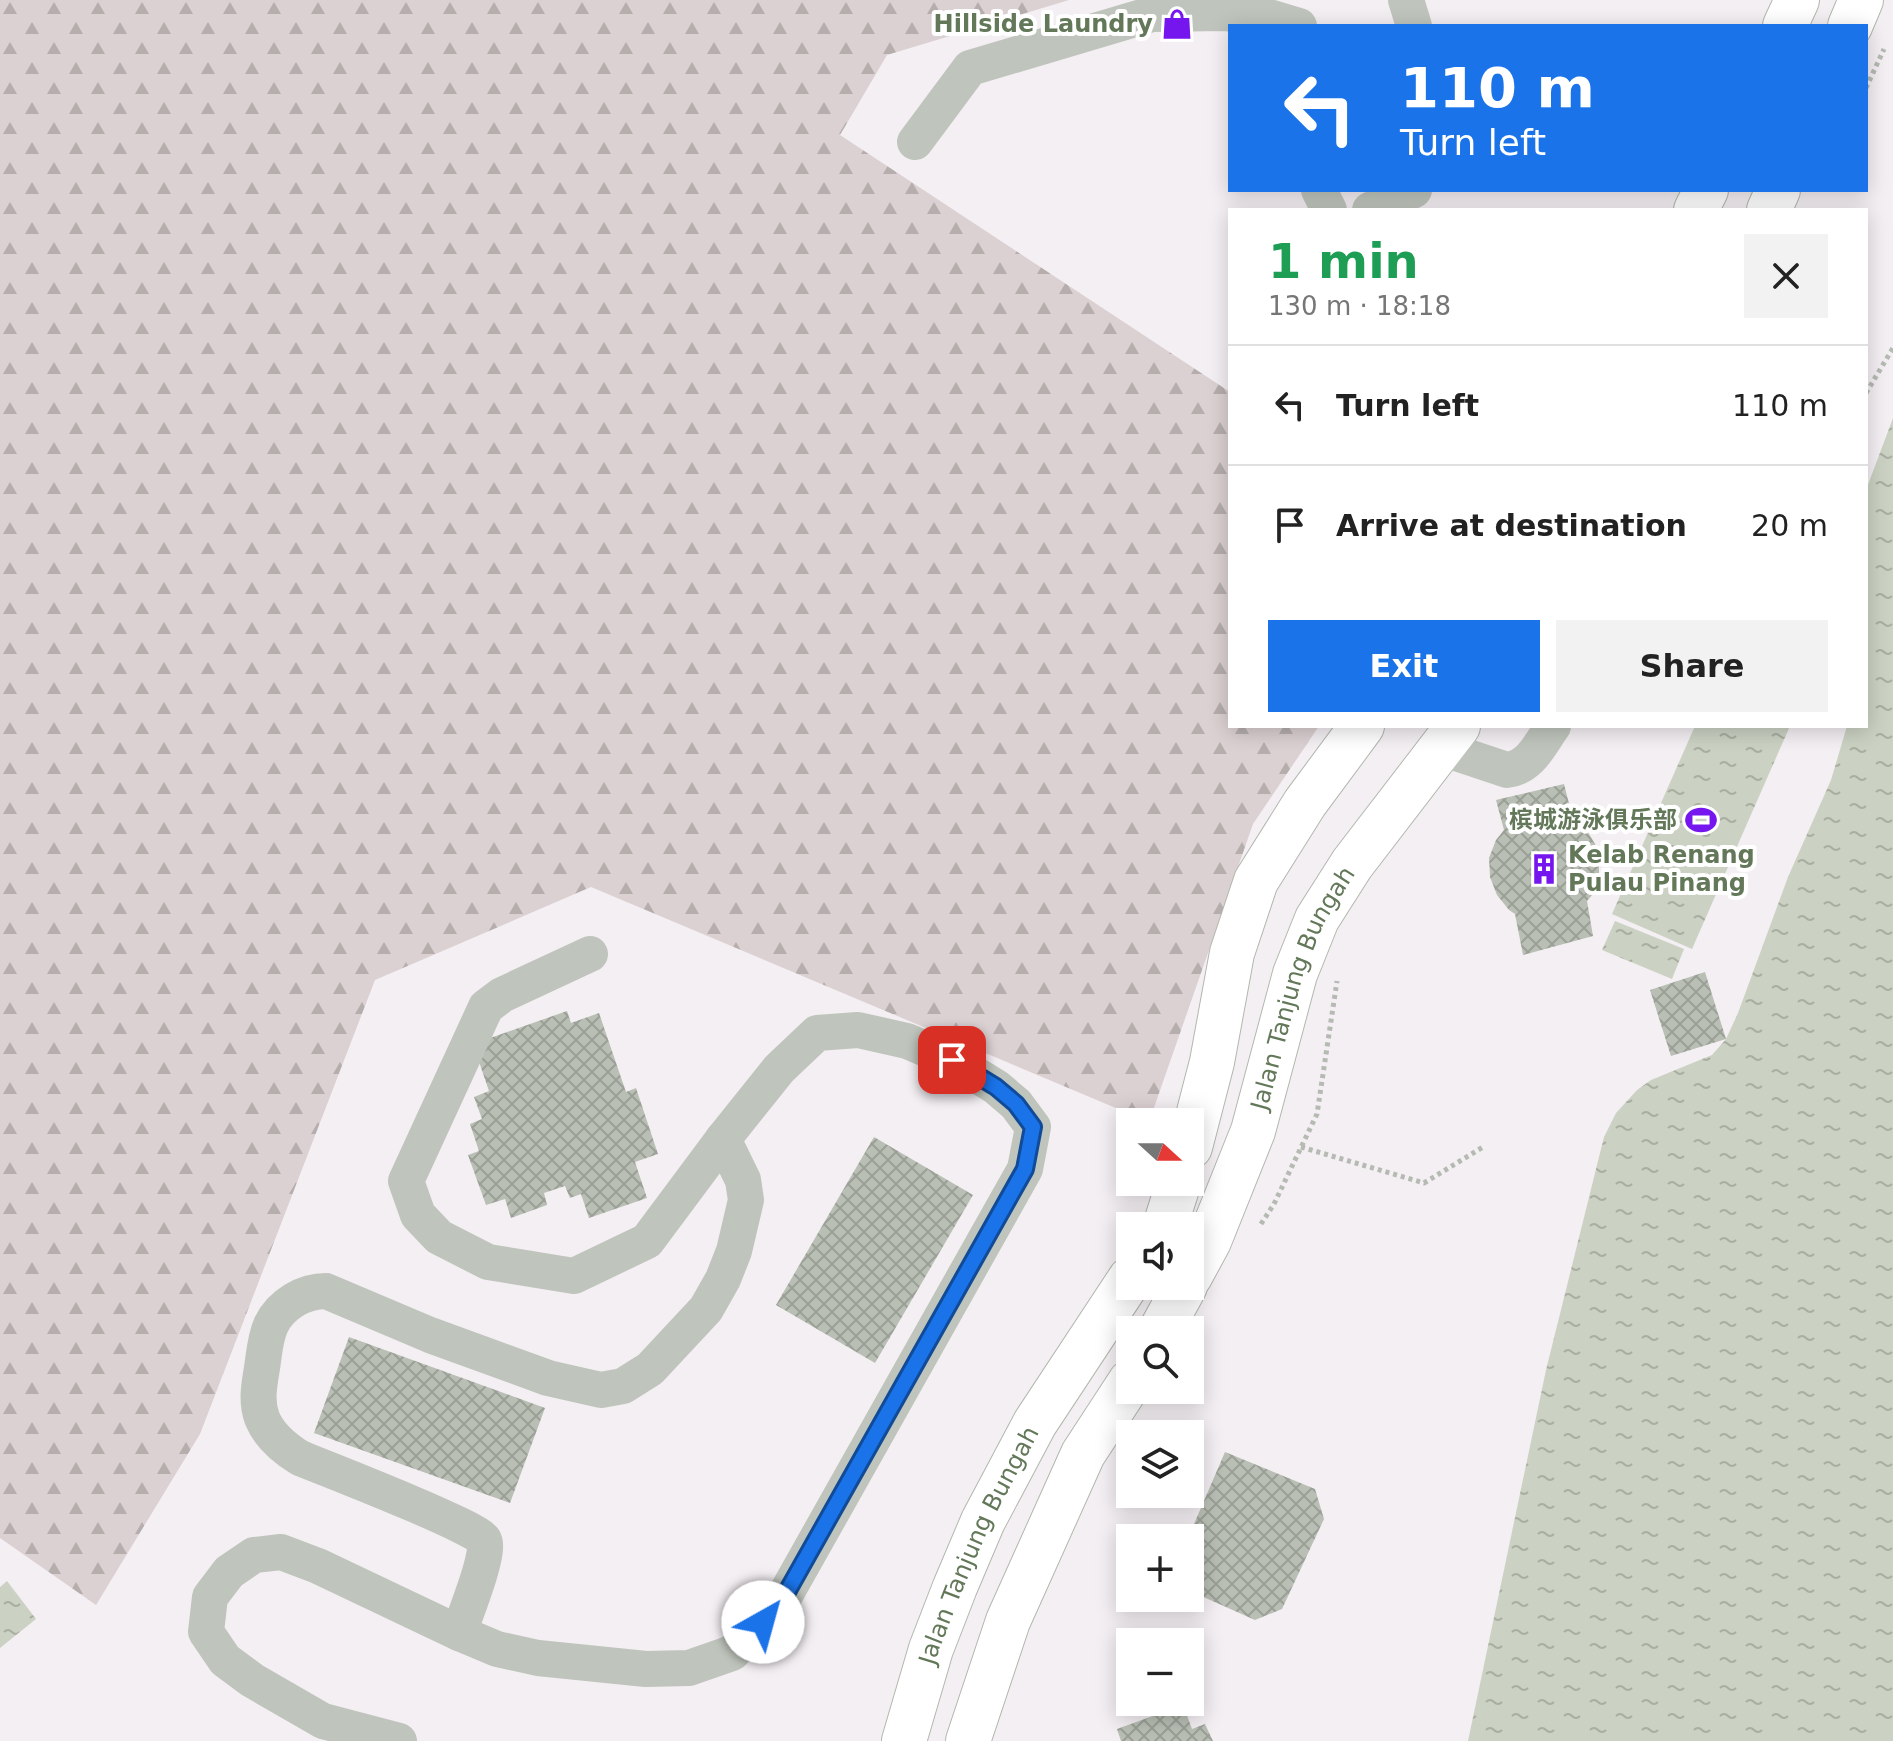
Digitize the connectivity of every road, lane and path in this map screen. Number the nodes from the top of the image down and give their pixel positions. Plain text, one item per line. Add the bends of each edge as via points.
1 (1797, 0) edge
2 (1861, 0) edge
3 (1292, 24) edge
4 (1786, 24) edge
5 (1866, 24) edge
6 (915, 142) dead end
7 (1410, 192) edge
8 (1374, 208) edge
9 (1893, 348) edge
10 (1868, 390) edge
11 (1361, 728) edge
12 (1552, 728) edge
13 (1449, 737) edge
14 (590, 954) dead end
15 (1338, 976) dead end
16 (1200, 1108) edge
17 (723, 1139) junction
18 (1301, 1147) junction
19 (1483, 1147) dead end
20 (1257, 1231) dead end
21 (1204, 1250) edge
22 (1116, 1300) edge
23 (1116, 1403) edge
24 (459, 1633) junction
25 (399, 1741) edge
26 (904, 1741) edge
27 (968, 1741) edge

1 - 4 main road
2 - 5 main road
3 - 6 street via 1239,14 1152,14 970,68
7 - 8 street
9 - 10 path
11 - 16 main road via 1256,881 1232,953
12 - 13 street via 1526,764 1507,770
13 - 21 main road, Jalan Tanjung Bungah via 1317,919 1295,974 1253,1131
14 - 17 street via 486,1007 406,1181 418,1215 439,1237 488,1262 574,1276 647,1241
15 - 18 path via 1317,1114
17 - 24 street via 743,1180 746,1200 723,1279 706,1309 650,1369 623,1386 601,1390 548,1378 326,1291 298,1296 271,1324 257,1398 262,1418 283,1448 454,1522 486,1543
17 - 24 street via 779,1069 817,1033 858,1030 907,1041 952,1060 996,1087 1033,1127 1025,1169 779,1606 732,1653 689,1668 646,1669 538,1658
18 - 19 path via 1424,1183
18 - 20 path
22 - 26 main road, Jalan Tanjung Bungah via 1035,1423 983,1521 931,1649
23 - 27 main road via 1083,1454 1008,1621
24 - 25 street via 281,1552 254,1555 229,1572 210,1597 206,1632 225,1660 323,1721

